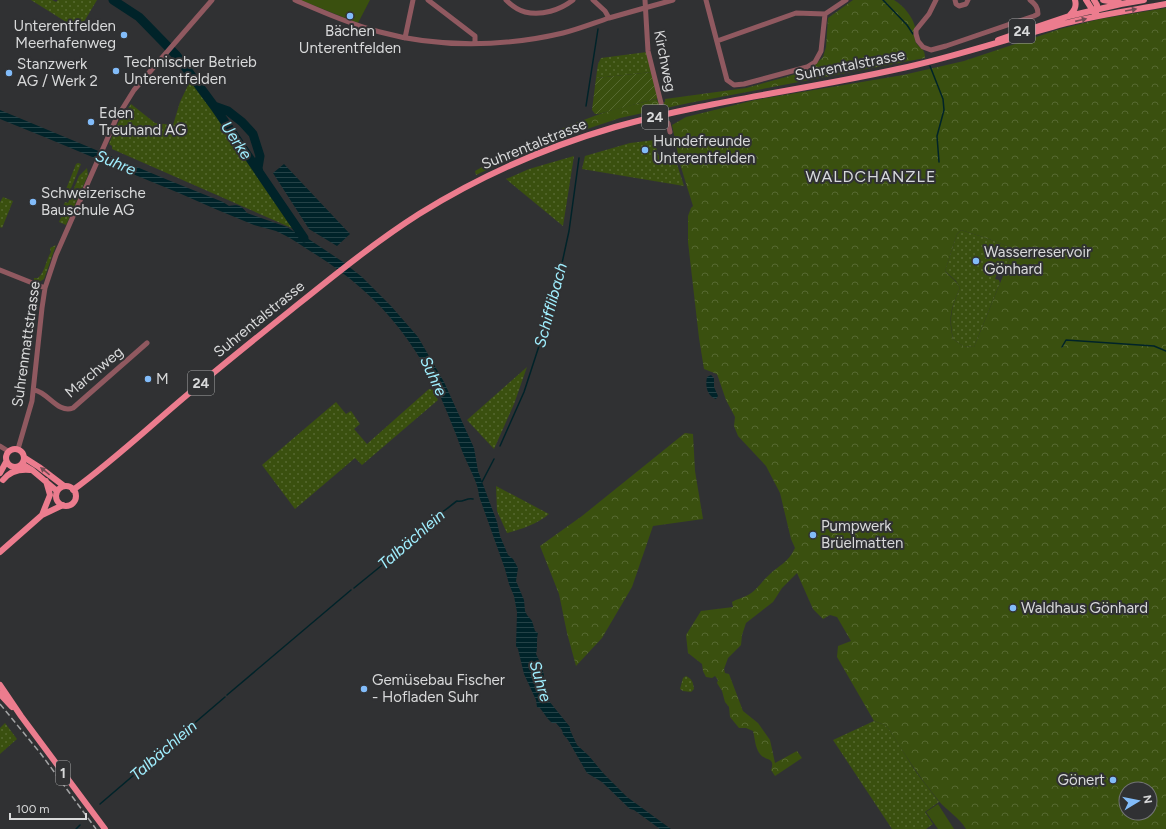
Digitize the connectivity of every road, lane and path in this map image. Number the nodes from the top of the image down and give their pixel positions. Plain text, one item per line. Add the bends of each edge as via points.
1 (212, 0) edge
2 (295, 0) edge
3 (413, 0) edge
4 (428, 0) edge
5 (506, 0) edge
6 (573, 0) edge
7 (593, 0) edge
8 (645, 0) edge
9 (673, 0) edge
10 (706, 0) edge
11 (846, 0) edge
12 (936, 0) edge
13 (956, 0) edge
14 (968, 0) edge
15 (1030, 0) edge
16 (1075, 0) edge
17 (1086, 0) edge
18 (1094, 0) edge
19 (1103, 0) edge
20 (1144, 0) edge
21 (1121, 4) junction
22 (1166, 4) edge
23 (645, 8) junction
24 (1095, 12) junction
25 (825, 14) junction
26 (1069, 16) junction
27 (609, 18) junction
28 (405, 38) junction
29 (717, 42) junction
30 (476, 43) junction
31 (977, 49) junction
32 (662, 103) tunnel mouth
33 (668, 123) tunnel mouth
34 (670, 132) dead end
35 (0, 270) edge
36 (45, 288) junction
37 (147, 343) dead end
38 (34, 390) junction
39 (0, 446) edge
40 (18, 449) junction
41 (8, 451) junction
42 (23, 461) junction
43 (6, 462) junction
44 (12, 467) junction
45 (32, 470) junction
46 (0, 473) edge
47 (1, 482) edge
48 (46, 482) junction
49 (64, 486) junction
50 (73, 490) junction
51 (57, 494) junction
52 (63, 505) junction
53 (42, 515) junction
54 (0, 552) edge
55 (0, 685) edge
56 (0, 694) edge
57 (21, 716) junction
58 (105, 829) edge

1 - 36 street, Suhrenmattstrasse via 134,90 116,119 56,255
2 - 28 street via 335,18
3 - 28 street
4 - 30 street via 475,36
5 - 6 street via 525,12 552,12
7 - 27 street
8 - 23 street, Kirchweg
9 - 23 street
10 - 29 street
11 - 25 street
12 - 15 street via 916,30 918,41 931,50 1038,14 1036,6
13 - 14 street via 959,6 966,4
16 - 26 main road via 1075,8
17 - 24 main road
18 - 24 main road via 1097,5
19 - 21 main road
20 - 21 main road, 24
21 - 24 main road, 24
24 -> 22 main road, 24
23 - 27 street
23 - 32 street, Kirchweg via 648,51
24 - 26 main road, 24
31 -> 24 main road, Suhrentalstrasse / 24
25 - 29 street via 796,13
25 - 29 street via 821,50 815,62 807,67 744,84 734,85 727,80
26 - 31 main road, 24 via 1005,36
27 - 30 street via 563,33
28 - 30 street
31 - 50 main road, Suhrentalstrasse / 24 via 883,72 678,112 614,128 580,138 502,169 418,215 359,256 199,384
33 - 34 street
35 - 36 street
36 - 38 street, Suhrenmattstrasse
37 - 38 street, Marchweg via 73,408 62,408 42,392
38 - 40 street, Suhrenmattstrasse
39 - 41 street
40 - 41 main road
40 - 42 main road via 23,452
41 - 43 main road
42 - 44 main road via 17,467
42 - 45 main road
49 -> 42 main road via 39,467
43 - 44 main road
43 - 46 main road
44 - 47 main road
45 - 47 main road via 14,471
45 - 48 main road
48 - 51 main road
48 - 53 main road via 50,495
49 - 50 main road
49 - 51 main road
50 - 52 main road via 76,496 74,501 69,505
51 - 52 main road via 58,501
51 - 53 main road
52 - 53 main road
53 - 54 main road
55 - 57 main road, 1
56 - 57 main road, 1
57 - 58 main road, 1

